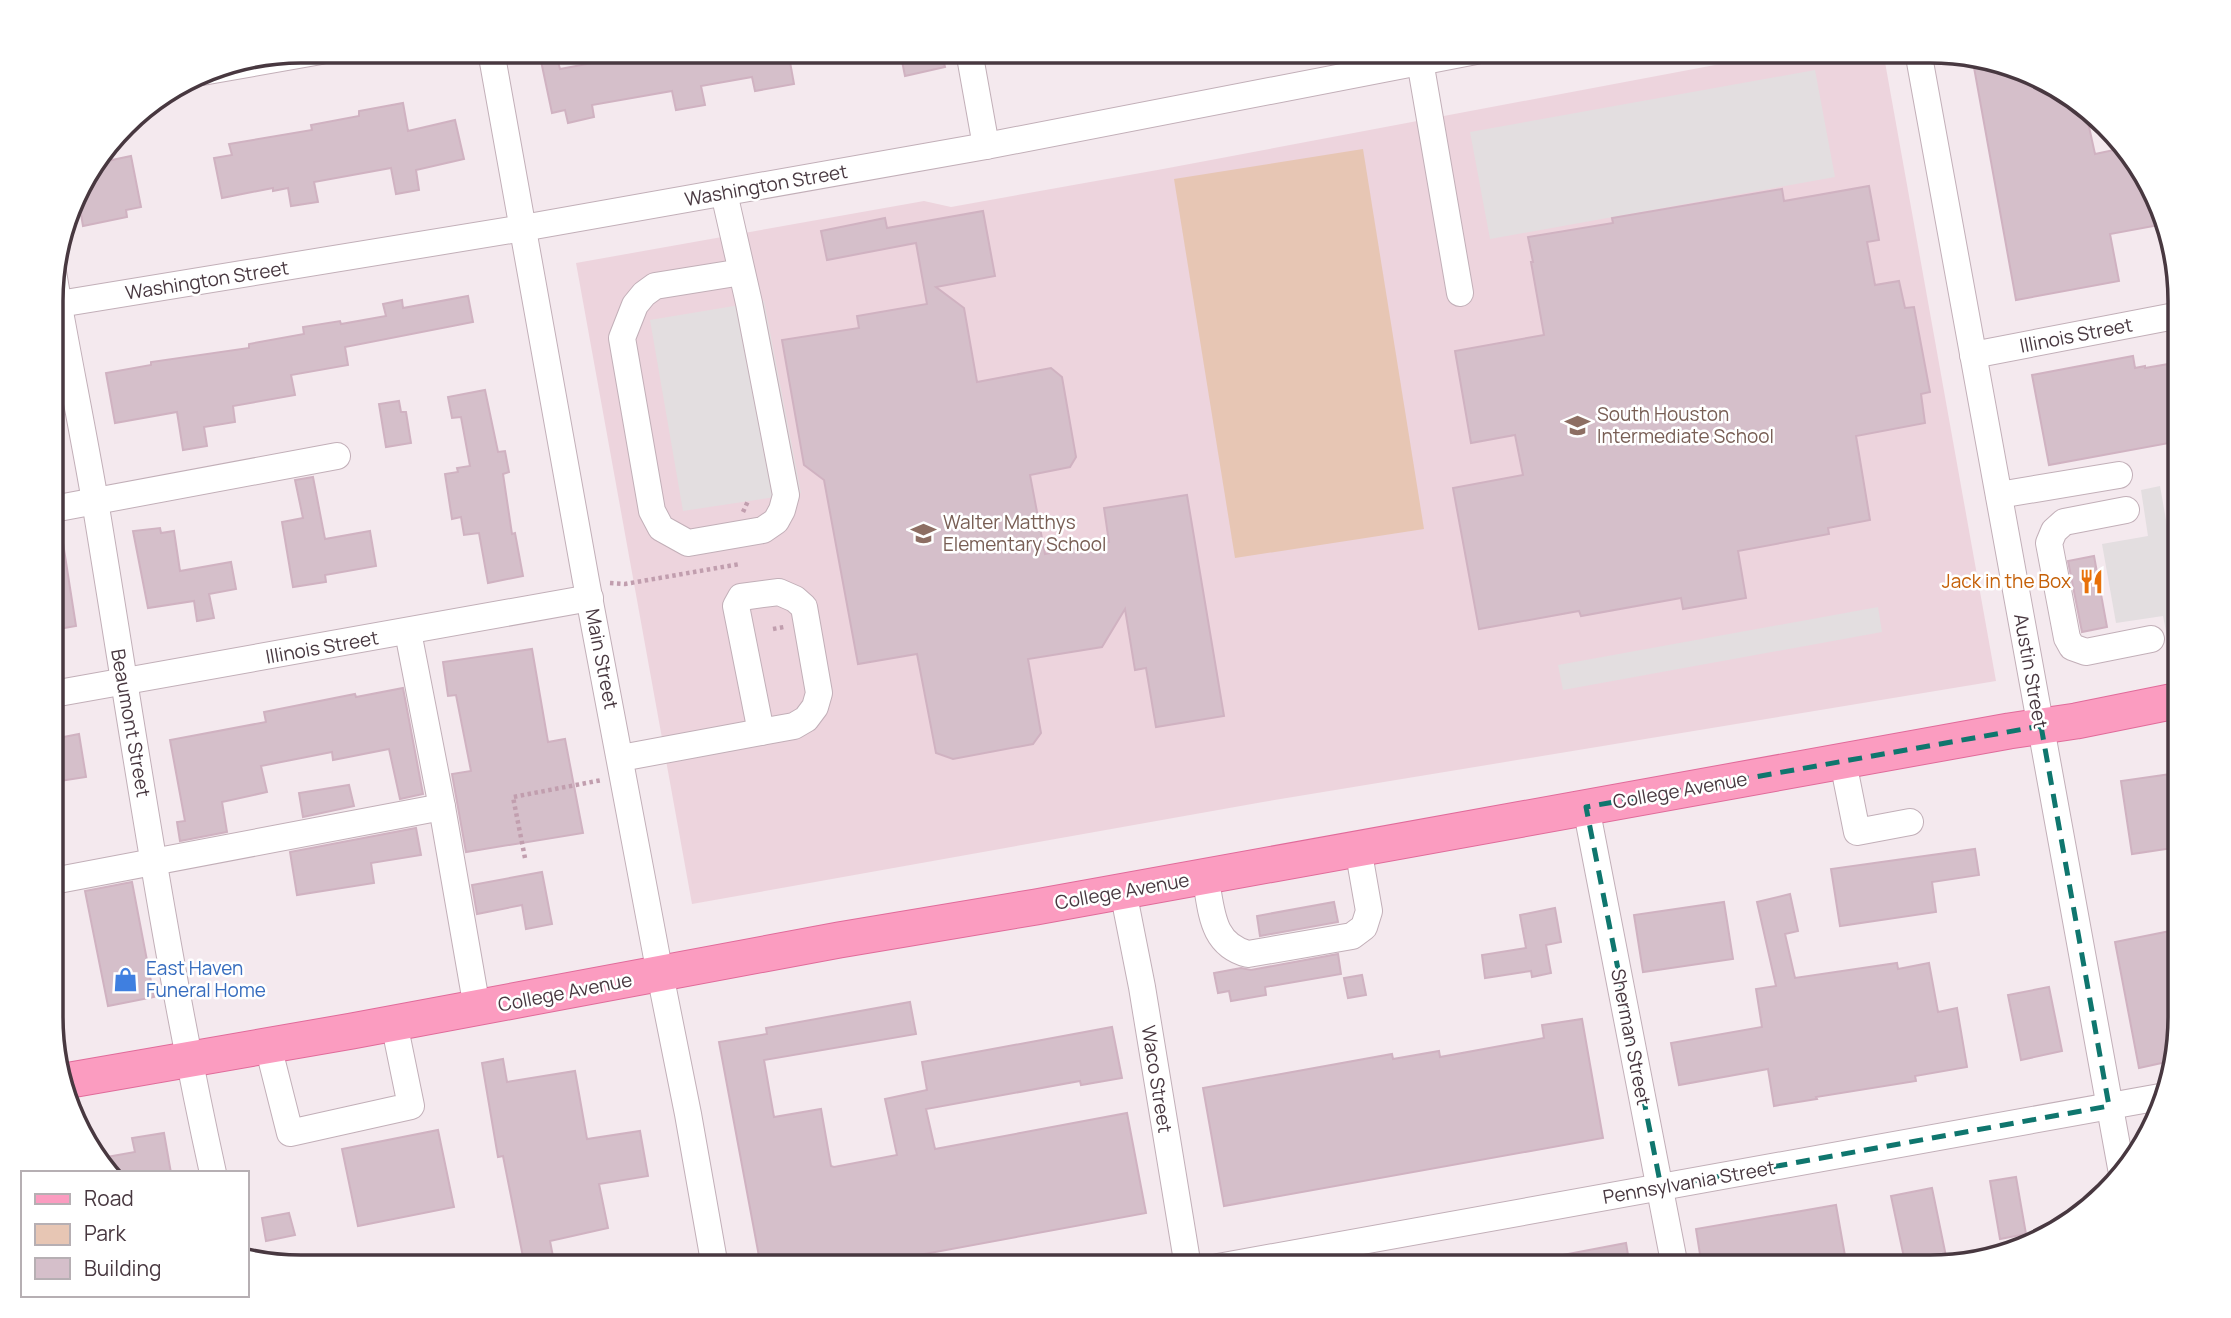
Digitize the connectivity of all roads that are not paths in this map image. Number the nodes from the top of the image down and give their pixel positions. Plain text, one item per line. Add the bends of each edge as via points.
1 (493, 63) edge
2 (971, 63) edge
3 (1410, 63) edge
4 (1420, 63) edge
5 (1920, 63) edge
6 (986, 146) junction
7 (724, 193) junction
8 (523, 228) junction
9 (742, 272) junction
10 (1460, 293) dead end
11 (63, 303) edge
12 (2167, 318) edge
13 (63, 339) edge
14 (1973, 355) junction
15 (337, 456) dead end
16 (2119, 475) dead end
17 (1999, 495) junction
18 (95, 501) junction
19 (63, 507) edge
20 (2126, 510) dead end
21 (588, 590) junction
22 (408, 632) junction
23 (2151, 639) dead end
24 (123, 682) junction
25 (63, 692) edge
26 (2167, 703) edge
27 (2041, 726) junction
28 (761, 733) junction
29 (1843, 762) junction
30 (622, 767) junction
31 (442, 807) junction
32 (1586, 807) junction
33 (1910, 822) dead end
34 (1358, 848) junction
35 (155, 863) junction
36 (1205, 876) junction
37 (63, 879) edge
38 (1123, 891) junction
39 (660, 974) junction
40 (477, 1008) junction
41 (394, 1023) junction
42 (268, 1045) junction
43 (188, 1060) junction
44 (72, 1080) edge
45 (2153, 1098) edge
46 (2109, 1106) junction
47 (2119, 1162) edge
48 (213, 1171) edge
49 (1661, 1187) junction
50 (1186, 1254) edge
51 (1288, 1254) edge
52 (1673, 1254) edge
53 (713, 1255) edge

1 - 8 street, Main Street
2 - 6 street
3 - 6 street, Washington Street
4 - 10 street
5 - 14 street, Austin Street
6 - 7 street, Washington Street
7 - 8 street, Washington Street
7 - 9 street
8 - 11 street, Washington Street
8 - 21 street, Main Street
9 - 9 street via 786,495 776,521 763,530 688,543 661,528 652,511 622,338 635,305 654,286
12 - 14 street, Illinois Street
13 - 18 street, Beaumont Street
14 - 17 street, Austin Street
15 - 18 street
16 - 17 street
17 - 27 street, Austin Street
18 - 19 street
18 - 24 street, Beaumont Street
20 - 23 street via 2064,522 2049,544 2051,562 2072,648 2086,652
21 - 22 street, Illinois Street
21 - 30 street, Main Street
22 - 24 street, Illinois Street
22 - 31 street
24 - 25 street, Illinois Street
24 - 35 street, Beaumont Street
26 - 27 main road, College Avenue
27 - 29 main road, College Avenue
27 - 46 street, Austin Street
28 - 28 street via 806,719 819,693 804,607 779,592 741,597 736,606
28 - 30 street
29 - 32 main road, College Avenue
29 - 33 street via 1857,832
30 - 39 street, Main Street
31 - 35 street
31 - 40 street
32 - 34 main road, College Avenue
32 - 49 street, Sherman Street
34 - 36 main road, College Avenue
34 - 36 street via 1369,911 1364,927 1352,936 1326,941 1238,952 1226,945 1216,930
35 - 37 street
35 - 43 street, Beaumont Street
36 - 38 main road, College Avenue
38 - 39 main road, College Avenue
38 - 50 street, Waco Street
39 - 40 main road, College Avenue
39 - 53 street, Main Street
40 - 41 main road, College Avenue
41 - 42 main road, College Avenue
41 - 42 street via 411,1106 290,1133
42 - 43 main road, College Avenue
43 - 44 main road, College Avenue
43 - 48 street, Beaumont Street
45 - 46 street, Pennsylvania Street
46 - 47 street, Austin Street
46 - 49 street, Pennsylvania Street
49 - 51 street, Pennsylvania Street
49 - 52 street, Sherman Street

